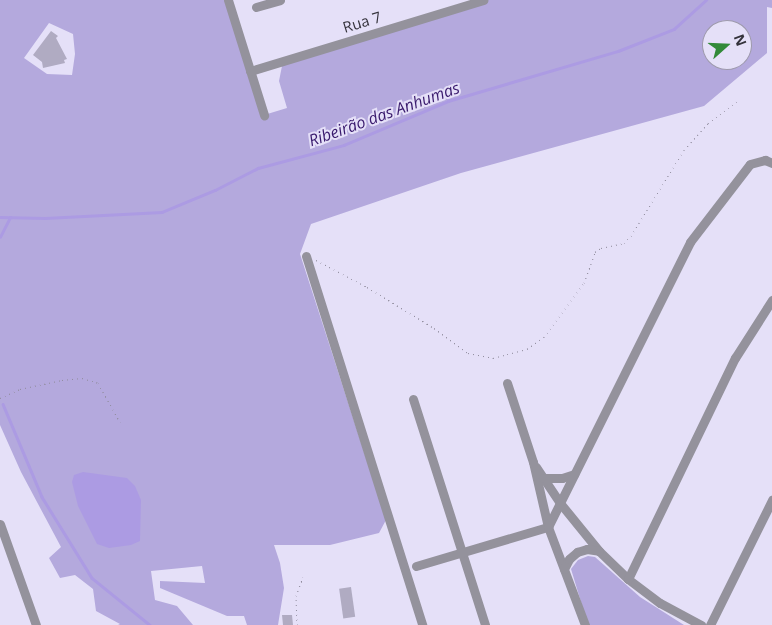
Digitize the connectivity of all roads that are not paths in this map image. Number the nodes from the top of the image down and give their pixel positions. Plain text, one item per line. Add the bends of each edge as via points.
1 (228, 0) edge
2 (280, 0) edge
3 (483, 0) edge
4 (256, 8) dead end
5 (250, 71) junction
6 (264, 115) dead end
7 (772, 163) edge
8 (306, 256) road end
9 (772, 300) edge
10 (507, 383) dead end
11 (413, 399) dead end
12 (533, 462) junction
13 (574, 474) junction
14 (544, 478) junction
15 (772, 500) edge
16 (560, 503) junction
17 (0, 524) edge
18 (548, 527) junction
19 (599, 551) junction
20 (463, 552) junction
21 (416, 566) dead end
22 (564, 569) junction
23 (628, 579) junction
24 (36, 625) edge
25 (422, 625) edge
26 (485, 625) edge
27 (585, 625) edge
28 (701, 625) edge
29 (710, 625) edge

1 - 5 street
2 - 4 street
3 - 5 street, Rua 7
5 - 6 street
7 - 13 street via 765,160 750,164 690,242
8 - 25 street
9 - 23 street via 735,358
10 - 12 street
11 - 20 street
12 - 14 street
12 - 18 street
13 - 14 street
13 - 16 street
14 - 16 street
15 - 29 street
16 - 18 street
16 - 19 street
17 - 24 street
18 - 20 street
18 - 22 street
19 - 22 street via 587,549 577,552
19 - 23 street
20 - 21 street
20 - 26 street
22 - 27 street
23 - 28 street via 660,604

